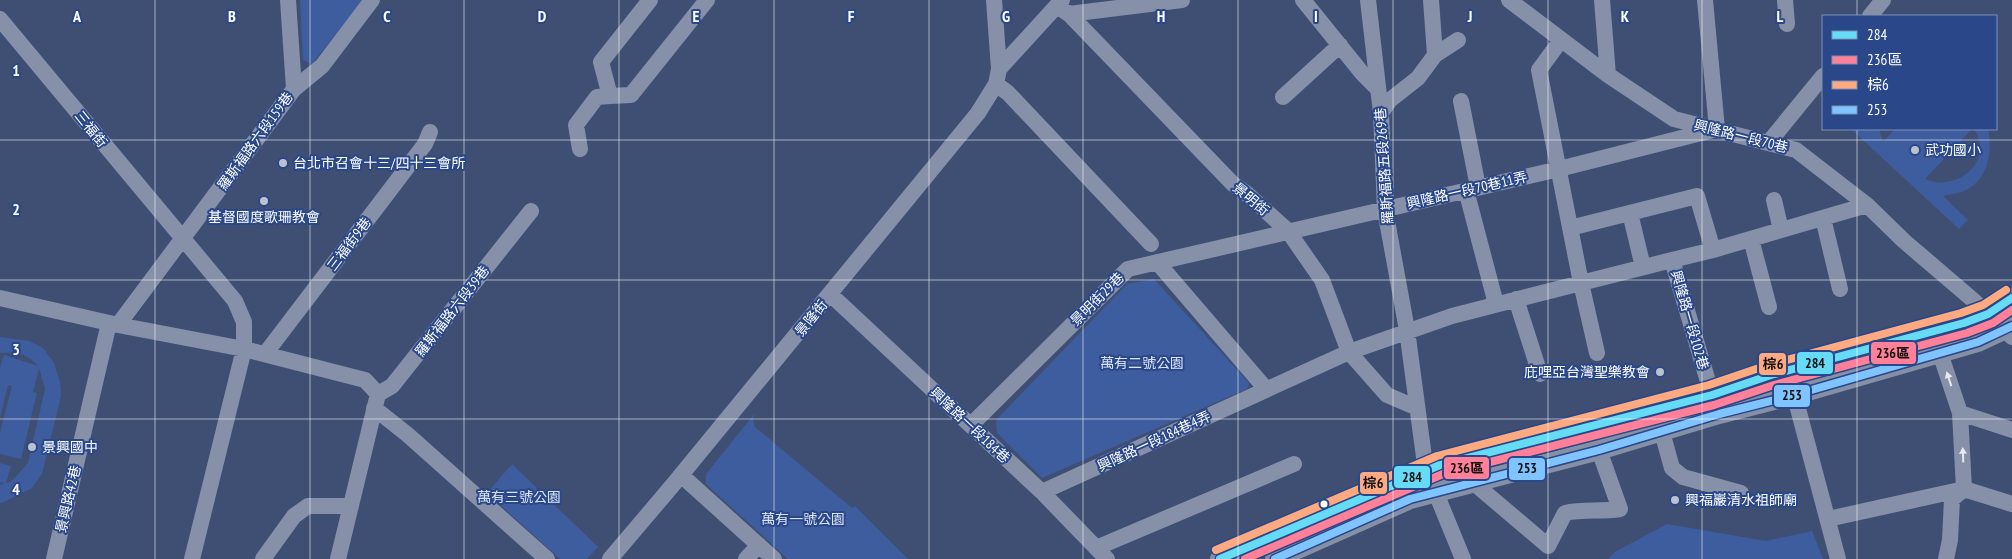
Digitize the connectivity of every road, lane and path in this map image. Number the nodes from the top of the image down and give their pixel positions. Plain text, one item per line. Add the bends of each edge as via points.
1 (288, 0) edge
2 (372, 0) edge
3 (650, 0) edge
4 (707, 0) edge
5 (994, 0) edge
6 (1179, 0) edge
7 (1303, 0) edge
8 (1368, 0) edge
9 (1431, 0) edge
10 (1509, 0) edge
11 (1602, 0) edge
12 (1705, 0) edge
13 (1785, 0) edge
14 (1883, 0) edge
15 (1063, 7) edge
16 (1871, 15) edge
17 (0, 20) edge
18 (1787, 24) dead end
19 (1458, 40) dead end
20 (1561, 40) junction
21 (1340, 45) junction
22 (1435, 55) junction
23 (1608, 75) junction
24 (998, 77) junction
25 (1822, 77) edge
26 (294, 89) junction
27 (1378, 89) junction
28 (610, 96) junction
29 (1284, 97) dead end
30 (1461, 101) dead end
31 (1381, 113) junction
32 (1717, 129) junction
33 (430, 132) dead end
34 (1768, 142) junction
35 (580, 149) dead end
36 (1559, 170) junction
37 (1472, 188) junction
38 (1774, 200) dead end
39 (1867, 205) junction
40 (531, 210) dead end
41 (1385, 210) junction
42 (1630, 213) junction
43 (1823, 218) junction
44 (1570, 228) junction
45 (1781, 230) junction
46 (1288, 231) junction
47 (1751, 239) junction
48 (182, 240) junction
49 (1151, 244) dead end
50 (1713, 250) junction
51 (1672, 260) junction
52 (1158, 262) junction
53 (1644, 267) junction
54 (1581, 283) junction
55 (1840, 290) dead end
56 (830, 294) junction
57 (0, 298) edge
58 (2012, 298) edge
59 (1516, 299) junction
60 (1496, 304) junction
61 (1769, 307) dead end
62 (1988, 314) junction
63 (114, 324) junction
64 (1407, 330) junction
65 (2009, 331) edge
66 (244, 349) junction
67 (1349, 352) junction
68 (1597, 353) dead end
69 (1940, 353) junction
70 (265, 354) junction
71 (1788, 371) junction
72 (1540, 374) dead end
73 (1266, 389) junction
74 (1712, 395) junction
75 (1794, 395) junction
76 (376, 401) junction
77 (1415, 407) junction
78 (1960, 413) junction
79 (971, 425) junction
80 (2012, 430) edge
81 (1662, 432) junction
82 (1600, 450) junction
83 (1294, 464) dead end
84 (1427, 472) junction
85 (681, 475) junction
86 (1475, 484) junction
87 (1964, 489) junction
88 (1042, 492) junction
89 (1741, 493) dead end
90 (1436, 494) junction
91 (2012, 504) edge
92 (351, 506) junction
93 (1828, 519) junction
94 (758, 545) junction
95 (1101, 553) edge
96 (54, 559) edge
97 (192, 559) edge
98 (263, 559) edge
99 (338, 559) edge
100 (547, 559) edge
101 (610, 559) edge
102 (746, 559) edge
103 (774, 559) edge
104 (1220, 559) edge
105 (1276, 559) edge
106 (1463, 559) edge
107 (1838, 559) edge
108 (1946, 559) edge

1 - 26 street, 羅斯福路六段159巷
2 - 26 street via 322,66
3 - 28 street via 601,62
4 - 28 street via 632,95
5 - 24 street
6 - 15 street
7 - 21 street
8 - 27 street, 羅斯福路五段269巷
9 - 22 street
10 - 20 street, 興隆路一段70巷
11 - 23 street
12 - 32 street
13 - 18 street
14 - 16 street
15 - 24 street, 景隆街
15 - 46 street, 景明街 via 1233,184
17 - 48 street, 三福街
19 - 22 street
20 - 23 street, 興隆路一段70巷
20 - 36 street via 1539,70
21 - 27 street
21 - 29 street
22 - 31 street via 1418,78 1390,100
23 - 32 street, 興隆路一段70巷 via 1674,119
24 - 49 street via 1008,93
24 - 56 street, 景隆街 via 978,112
25 - 34 street
26 - 48 street, 羅斯福路六段159巷
27 - 31 street, 羅斯福路五段269巷
28 - 35 street via 597,97 576,124
30 - 37 street
31 - 41 street, 羅斯福路五段269巷
32 - 34 street, 興隆路一段70巷
32 - 36 street, 興隆路一段70巷11弄
33 - 70 street, 三福街9巷 via 425,144
34 - 39 street, 興隆路一段70巷 via 1796,150
36 - 37 street, 興隆路一段70巷11弄
36 - 44 street
37 - 41 street, 興隆路一段70巷11弄
37 - 60 street
38 - 45 street
39 - 43 street
39 - 62 street, 興隆路一段70巷
40 - 76 street, 羅斯福路六段39巷 via 392,386
41 - 46 street, 興隆路一段70巷11弄
41 - 64 street, 羅斯福路五段269巷
42 - 44 street
42 - 50 street via 1697,196
42 - 53 street
43 - 45 street
43 - 55 street
44 - 54 street
45 - 47 street
46 - 52 street, 景明街29巷
46 - 67 street, 景明街 via 1322,280
47 - 50 street
47 - 61 street
48 - 63 street
48 - 66 street, 三福街 via 236,301 244,322
50 - 51 street
51 - 53 street, 興隆路一段102巷
51 - 74 street, 興隆路一段102巷
52 - 73 street
52 - 79 street, 景明街29巷 via 1128,269
53 - 54 street, 興隆路一段102巷
54 - 59 street
54 - 68 street
56 - 79 street, 興隆路一段184巷
56 - 85 street, 景隆街
57 - 63 street
58 - 62 main road
59 - 60 street
59 - 72 street
60 - 64 street, 興隆路一段184巷4弄
62 - 65 street, 興隆路一段70巷
62 - 71 main road
63 - 66 street
63 - 96 street, 景興路42巷
64 - 67 street, 興隆路一段184巷4弄
64 - 77 street
65 - 69 main road
66 - 70 street
66 - 97 street, 三福街
67 - 73 street, 興隆路一段184巷4弄
67 - 77 street, 景明街 via 1387,395
69 - 75 main road
78 -> 69 street
70 - 76 street via 365,380
71 - 74 main road
71 - 75 street
73 - 88 street, 興隆路一段184巷4弄
74 - 84 main road via 1440,465
75 - 81 main road
75 - 93 street
76 - 92 street
76 - 100 street via 408,435
77 - 84 street
78 - 80 street
87 -> 78 street
79 - 88 street, 興隆路一段184巷
81 - 82 main road
81 - 89 street via 1672,468 1683,477
82 - 86 main road
82 - 86 street via 1620,509 1603,512 1584,509 1564,513 1551,549
83 - 95 street
84 - 90 street
84 - 104 main road
85 - 94 street
85 - 101 street, 景隆街
86 - 90 main road
87 - 91 street
87 - 93 street
87 - 108 street via 1952,499
88 - 95 street, 興隆路一段184巷
90 - 105 main road via 1410,499
90 - 106 street
92 - 98 street via 308,506 294,516
92 - 99 street
93 - 107 street
94 - 102 street
94 - 103 street

